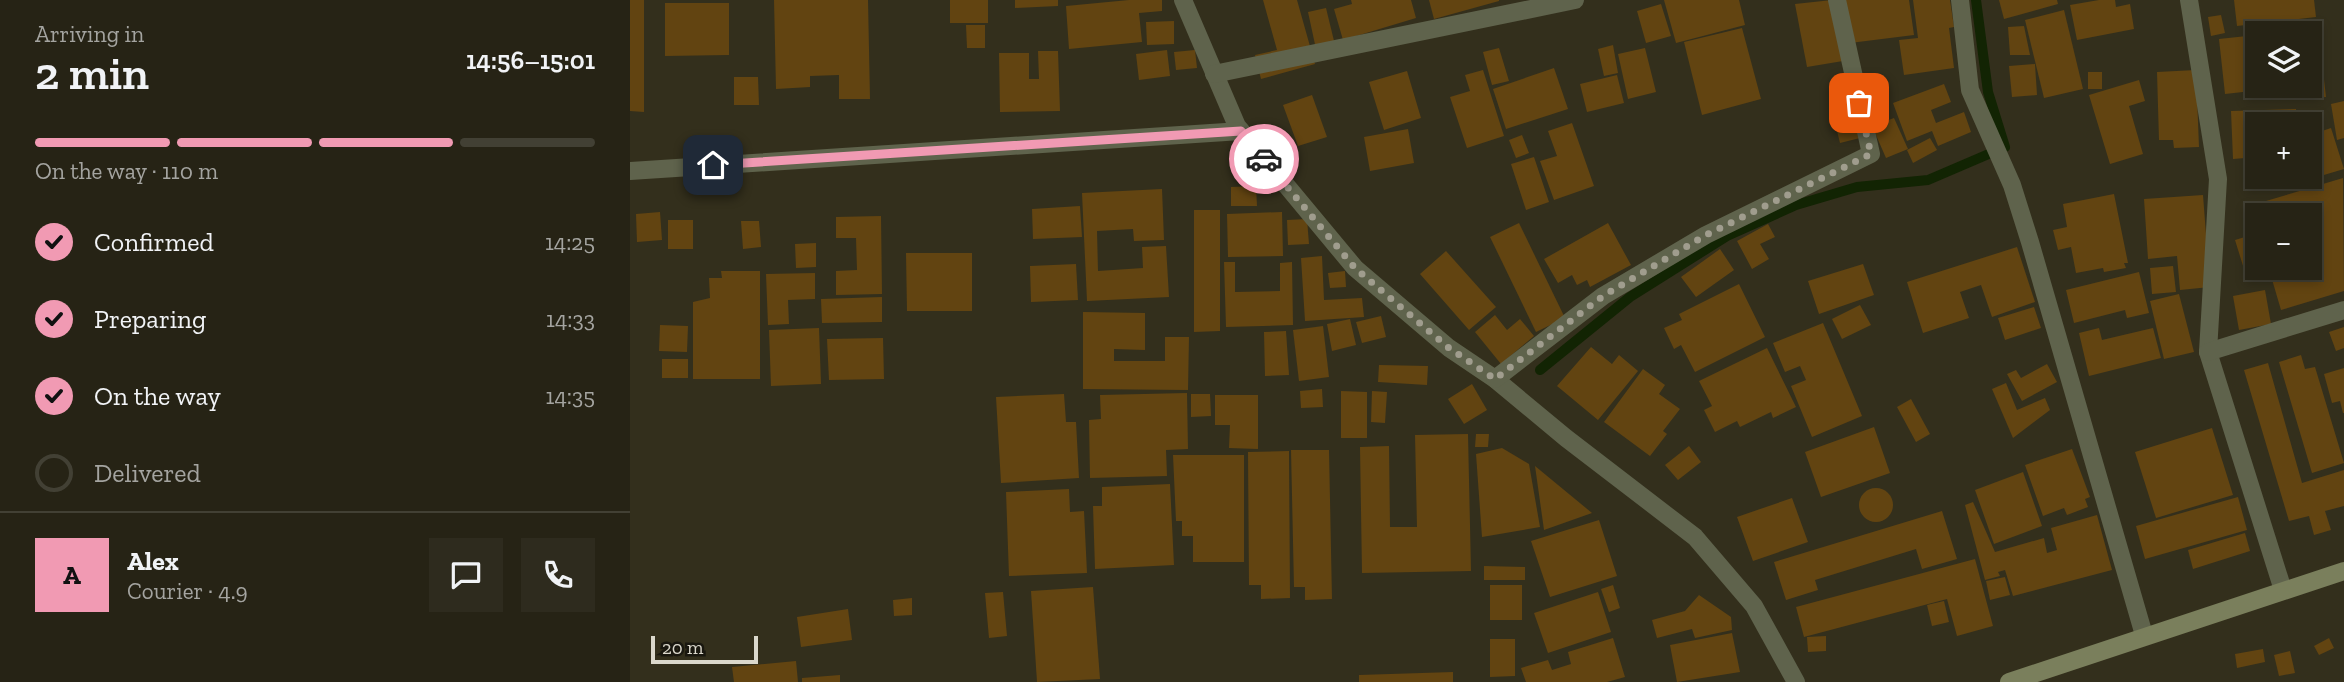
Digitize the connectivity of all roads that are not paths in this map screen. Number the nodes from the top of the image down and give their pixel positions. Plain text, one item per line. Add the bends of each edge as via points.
1 (1183, 0) edge
2 (1575, 0) edge
3 (1837, 0) edge
4 (1960, 0) edge
5 (2189, 0) edge
6 (1214, 74) junction
7 (1241, 131) junction
8 (630, 171) edge
9 (2344, 310) edge
10 (2208, 352) junction
11 (1495, 379) junction
12 (2344, 571) edge
13 (2283, 590) junction
14 (2144, 635) junction
15 (1796, 682) edge
16 (2009, 682) edge

1 - 6 street
2 - 6 street
3 - 11 street via 1871,154 1706,235 1614,289
4 - 14 street via 1970,90 2012,185
5 - 10 street via 2218,179
6 - 7 street
7 - 8 street
7 - 11 street via 1355,268 1449,348
9 - 10 street
10 - 13 street
11 - 15 street via 1695,537 1754,606
12 - 13 street
13 - 14 street
14 - 16 street

